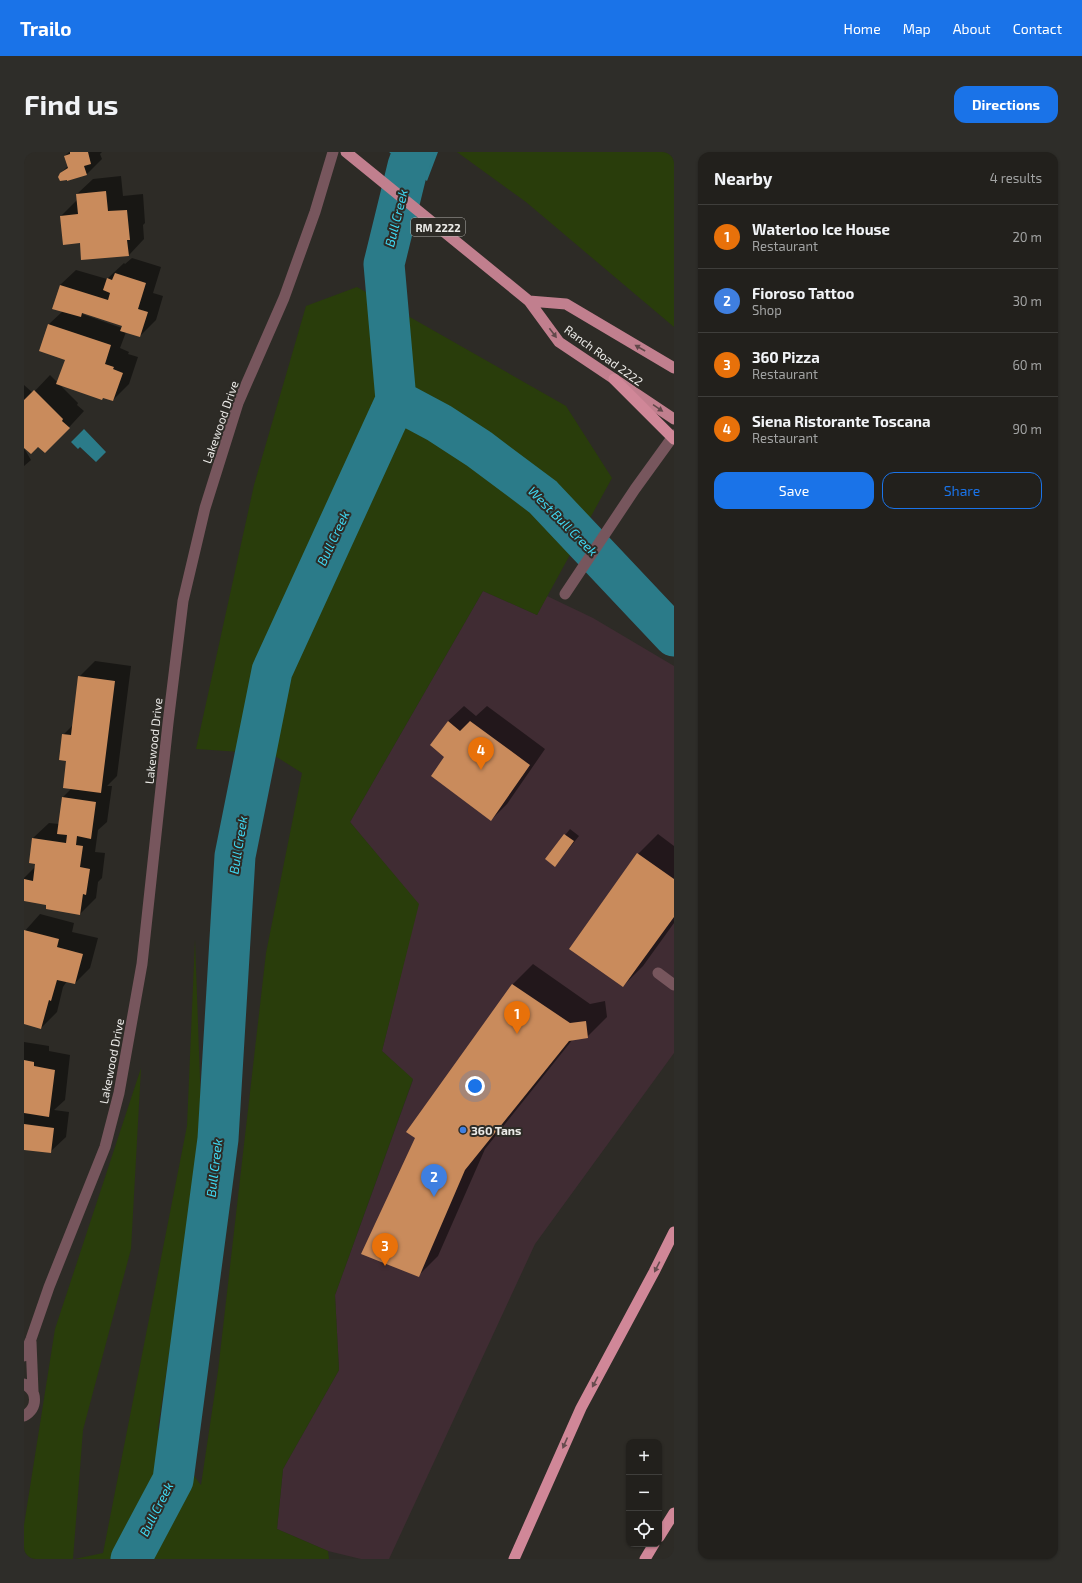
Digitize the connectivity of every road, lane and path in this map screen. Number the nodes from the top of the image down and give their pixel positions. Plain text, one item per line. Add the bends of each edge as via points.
1 (333, 152) edge
2 (346, 152) edge
3 (529, 301) junction
4 (674, 368) edge
5 (614, 379) junction
6 (674, 419) edge
7 (673, 437) edge
8 (565, 594) dead end
9 (658, 973) dead end
10 (674, 985) edge
11 (674, 1232) edge
12 (31, 1339) junction
13 (24, 1356) edge
14 (28, 1387) edge
15 (27, 1414) edge
16 (24, 1426) edge
17 (674, 1513) edge
18 (662, 1531) edge
19 (652, 1547) edge
20 (514, 1559) edge
21 (645, 1559) edge

1 - 12 street, Lakewood Drive via 315,212 284,298 238,403 205,508 183,601 142,964 119,1093 105,1147
2 - 3 main road, Ranch Road 2222 / RM 2222
4 -> 3 main road, Ranch Road 2222 via 566,304
3 -> 5 main road, Ranch Road 2222 / RM 2222 via 559,342
5 -> 6 main road, Ranch Road 2222 / RM 2222
5 - 7 highway
7 - 8 street via 634,488
9 - 10 street
11 -> 20 highway via 581,1408
12 - 13 street, Lakewood Drive
12 - 14 street, Lakewood Drive
14 - 15 street, Lakewood Drive via 35,1403
15 - 16 street
17 - 18 highway
19 - 21 highway

